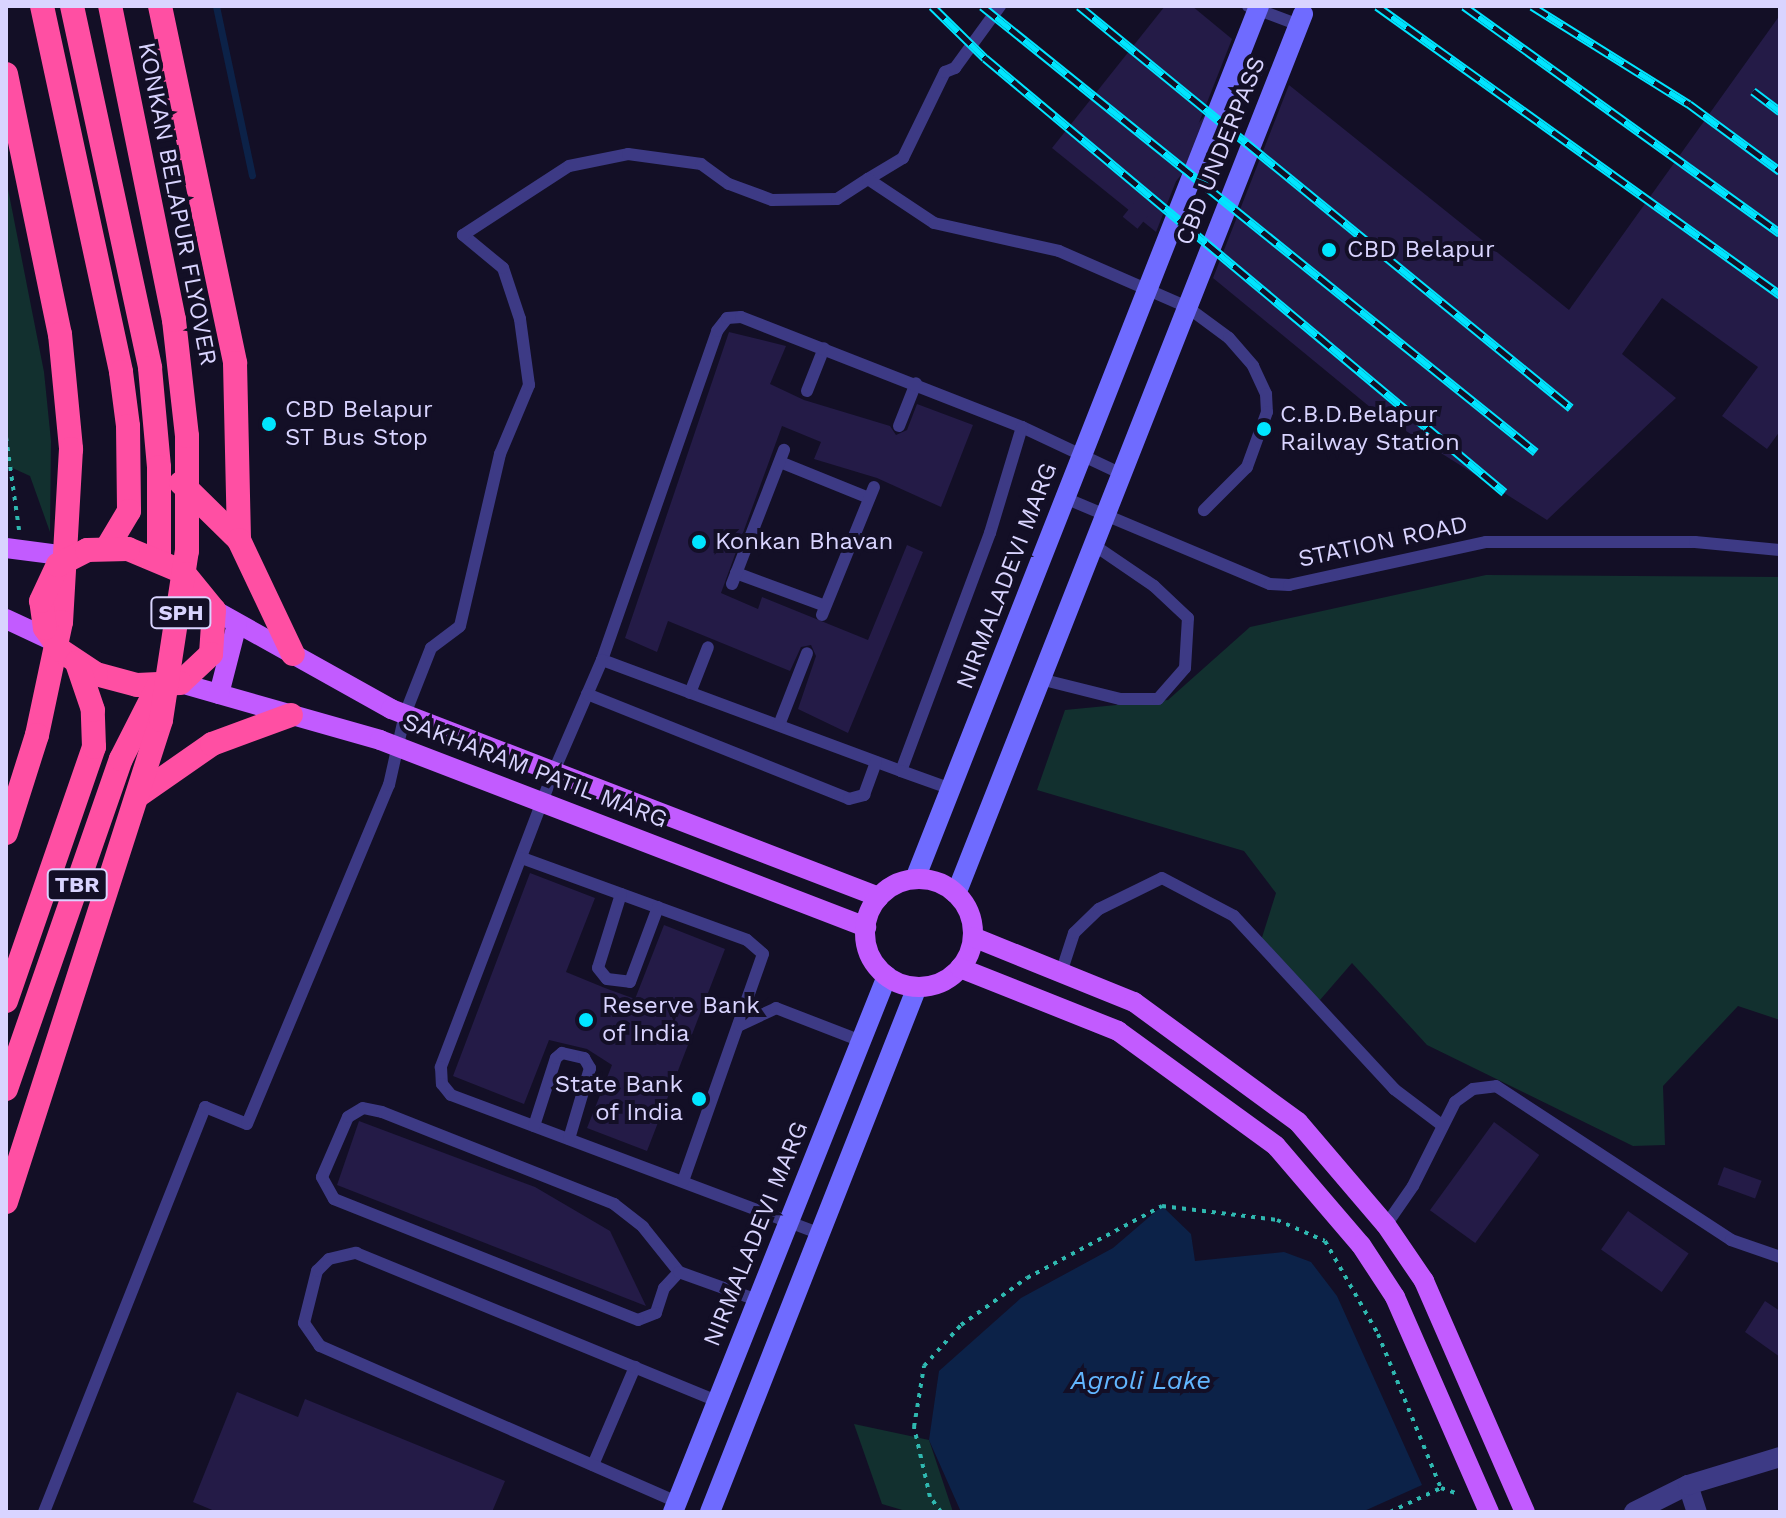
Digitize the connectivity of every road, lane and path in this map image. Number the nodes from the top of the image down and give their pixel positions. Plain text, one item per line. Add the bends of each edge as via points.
1 (42, 6) edge
2 (72, 6) edge
3 (110, 6) edge
4 (160, 6) edge
5 (1000, 6) edge
6 (1255, 7) edge
7 (1301, 20) joint
8 (6, 74) edge
9 (868, 179) junction
10 (1147, 292) junction
11 (1187, 307) junction
12 (824, 348) junction
13 (916, 383) junction
14 (807, 391) dead end
15 (899, 426) dead end
16 (1022, 427) junction
17 (6, 437) edge
18 (1083, 453) junction
19 (159, 467) junction
20 (1122, 474) junction
21 (8, 475) edge
22 (1065, 498) junction
23 (1204, 510) dead end
24 (1106, 515) junction
25 (239, 540) junction
26 (13, 543) edge
27 (1094, 545) junction
28 (107, 548) junction
29 (1780, 550) edge
30 (68, 556) junction
31 (159, 558) junction
32 (214, 610) junction
33 (824, 610) joint
34 (6, 619) edge
35 (237, 624) junction
36 (51, 640) junction
37 (708, 647) dead end
38 (807, 653) dead end
39 (293, 654) junction
40 (602, 660) junction
41 (77, 663) junction
42 (1040, 679) junction
43 (169, 684) junction
44 (690, 693) junction
45 (219, 694) junction
46 (587, 694) junction
47 (405, 714) junction
48 (291, 715) junction
49 (779, 725) junction
50 (397, 746) junction
51 (876, 762) junction
52 (901, 771) junction
53 (553, 773) junction
54 (951, 789) junction
55 (544, 802) junction
56 (6, 833) edge
57 (89, 852) junction
58 (522, 858) junction
59 (915, 879) junction
60 (621, 894) junction
61 (956, 894) junction
62 (879, 897) junction
63 (658, 907) junction
64 (866, 927) junction
65 (973, 937) junction
66 (960, 968) junction
67 (1061, 973) junction
68 (887, 976) junction
69 (917, 987) junction
70 (6, 1001) edge
71 (740, 1025) junction
72 (861, 1041) junction
73 (6, 1089) edge
74 (534, 1126) junction
75 (1443, 1126) junction
76 (569, 1139) junction
77 (683, 1181) junction
78 (6, 1202) edge
79 (789, 1221) junction
80 (1386, 1225) junction
81 (820, 1234) junction
82 (1780, 1257) edge
83 (679, 1272) junction
84 (757, 1300) junction
85 (635, 1367) junction
86 (717, 1401) junction
87 (1780, 1457) edge
88 (593, 1465) junction
89 (1688, 1485) junction
90 (1441, 1488) junction
91 (1463, 1497) dead end
92 (675, 1507) edge
93 (44, 1512) edge
94 (710, 1512) edge
95 (941, 1512) edge
96 (1390, 1512) edge
97 (1489, 1512) edge
98 (1525, 1512) edge
99 (1634, 1512) edge
100 (1697, 1512) edge

1 - 28 highway via 121,372 130,496 124,523
2 - 19 highway via 150,368
3 - 78 highway, KONKAN BELAPUR FLYOVER / SPH via 178,350 188,450 186,565 157,734
4 - 25 highway via 235,363
5 - 9 lane via 955,68 945,72 903,158
6 - 7 lane
6 - 10 main road, CBD UNDERPASS
7 - 11 main road, CBD UNDERPASS
8 - 56 highway via 60,334 71,464 61,622 37,735
9 - 10 lane via 934,223 1059,251
9 - 47 lane via 837,199 788,202 729,184 701,164 628,154 569,166 463,235 503,268 520,319 529,385 500,454 460,626 431,648
10 - 11 lane
10 - 18 main road, NIRMALADEVI MARG
11 - 20 main road
11 - 23 lane via 1229,338 1253,366 1266,394 1264,429 1247,467
12 - 13 lane
12 - 14 lane
12 - 40 lane via 741,317 727,318 717,331
13 - 15 lane
13 - 16 lane
16 - 18 lane
16 - 52 lane via 990,533
17 - 21 path
18 - 20 lane
18 - 22 main road, NIRMALADEVI MARG
19 - 25 highway via 201,497
19 - 31 highway
20 - 24 main road
21 - 26 path
22 - 24 lane, STATION ROAD
22 - 54 main road, NIRMALADEVI MARG
24 - 27 main road
24 - 29 lane, STATION ROAD via 1270,584 1289,585 1486,542 1695,542
25 - 39 highway
26 - 30 main road
27 - 42 main road
27 - 42 lane via 1154,586 1188,618 1185,668 1158,699 1120,699
28 - 30 highway
28 - 31 highway
30 - 36 highway via 49,575 41,601
31 - 32 highway via 198,586
32 - 35 main road, SAKHARAM PATIL MARG
32 - 43 highway, TBR via 211,654
33 - 33 lane via 872,493 782,456 734,579
34 - 36 main road
35 - 39 main road, SAKHARAM PATIL MARG
35 - 45 main road
36 - 41 highway, TBR
37 - 44 lane
38 - 49 lane
39 - 47 main road, SAKHARAM PATIL MARG
40 - 44 lane
40 - 46 lane
41 - 43 highway, TBR via 116,681
41 - 70 highway, TBR via 93,710 94,747
42 - 61 main road
43 - 45 main road, SAKHARAM PATIL MARG
43 - 57 highway, TBR via 138,719
44 - 49 lane
45 - 48 main road, SAKHARAM PATIL MARG
46 - 51 lane via 849,799 864,795
46 - 53 lane
47 - 50 lane
47 - 53 main road, SAKHARAM PATIL MARG
48 - 50 main road, SAKHARAM PATIL MARG
48 - 57 highway via 231,736 176,765 128,804
49 - 51 lane
50 - 55 main road, SAKHARAM PATIL MARG
50 - 93 lane via 389,785 247,1124 205,1107
51 - 52 lane
52 - 54 lane
53 - 55 lane
53 - 62 main road, SAKHARAM PATIL MARG
54 - 59 main road, NIRMALADEVI MARG
55 - 58 lane
55 - 64 main road, SAKHARAM PATIL MARG
57 - 73 highway, TBR
58 - 60 lane
58 - 74 lane via 441,1067 442,1084 451,1095
59 - 61 main road via 930,880
59 - 62 main road
60 - 63 lane
60 - 63 lane via 598,968 607,979 630,982
61 - 65 main road via 969,914
62 - 64 main road
63 - 71 lane via 758,945 760,969
64 - 68 main road via 870,955
65 - 66 main road
65 - 67 main road
66 - 69 main road via 948,978
66 - 97 main road via 1118,1031 1276,1146 1361,1245 1395,1297
67 - 75 lane via 1074,933 1099,909 1162,878 1234,916 1394,1089
67 - 80 main road via 1134,1002 1298,1122
68 - 69 main road
68 - 72 main road, NIRMALADEVI MARG
69 - 81 main road
71 - 72 lane via 776,1008
71 - 77 lane
72 - 79 main road, NIRMALADEVI MARG
74 - 76 lane
74 - 76 lane via 556,1058 562,1053 584,1058 590,1068
75 - 80 lane
75 - 82 lane via 1464,1094 1496,1086 1731,1240
76 - 77 lane
77 - 79 lane
79 - 81 lane
79 - 84 main road, NIRMALADEVI MARG
80 - 98 main road via 1424,1281
81 - 94 main road
83 - 83 lane via 643,1227 614,1204 374,1109 363,1108 348,1117 322,1177 334,1199 638,1320 656,1313 664,1288
83 - 84 lane
84 - 86 main road, NIRMALADEVI MARG
85 - 86 lane
85 - 88 lane
85 - 88 lane via 356,1253 329,1259 317,1271 304,1323 320,1346
86 - 92 main road, NIRMALADEVI MARG
87 - 89 street
88 - 92 lane
89 - 99 street
89 - 100 street
90 - 91 path
90 - 95 path via 1378,1334 1325,1241 1277,1220 1162,1206 1027,1278 961,1325 924,1366 914,1427 930,1497
90 - 96 path

